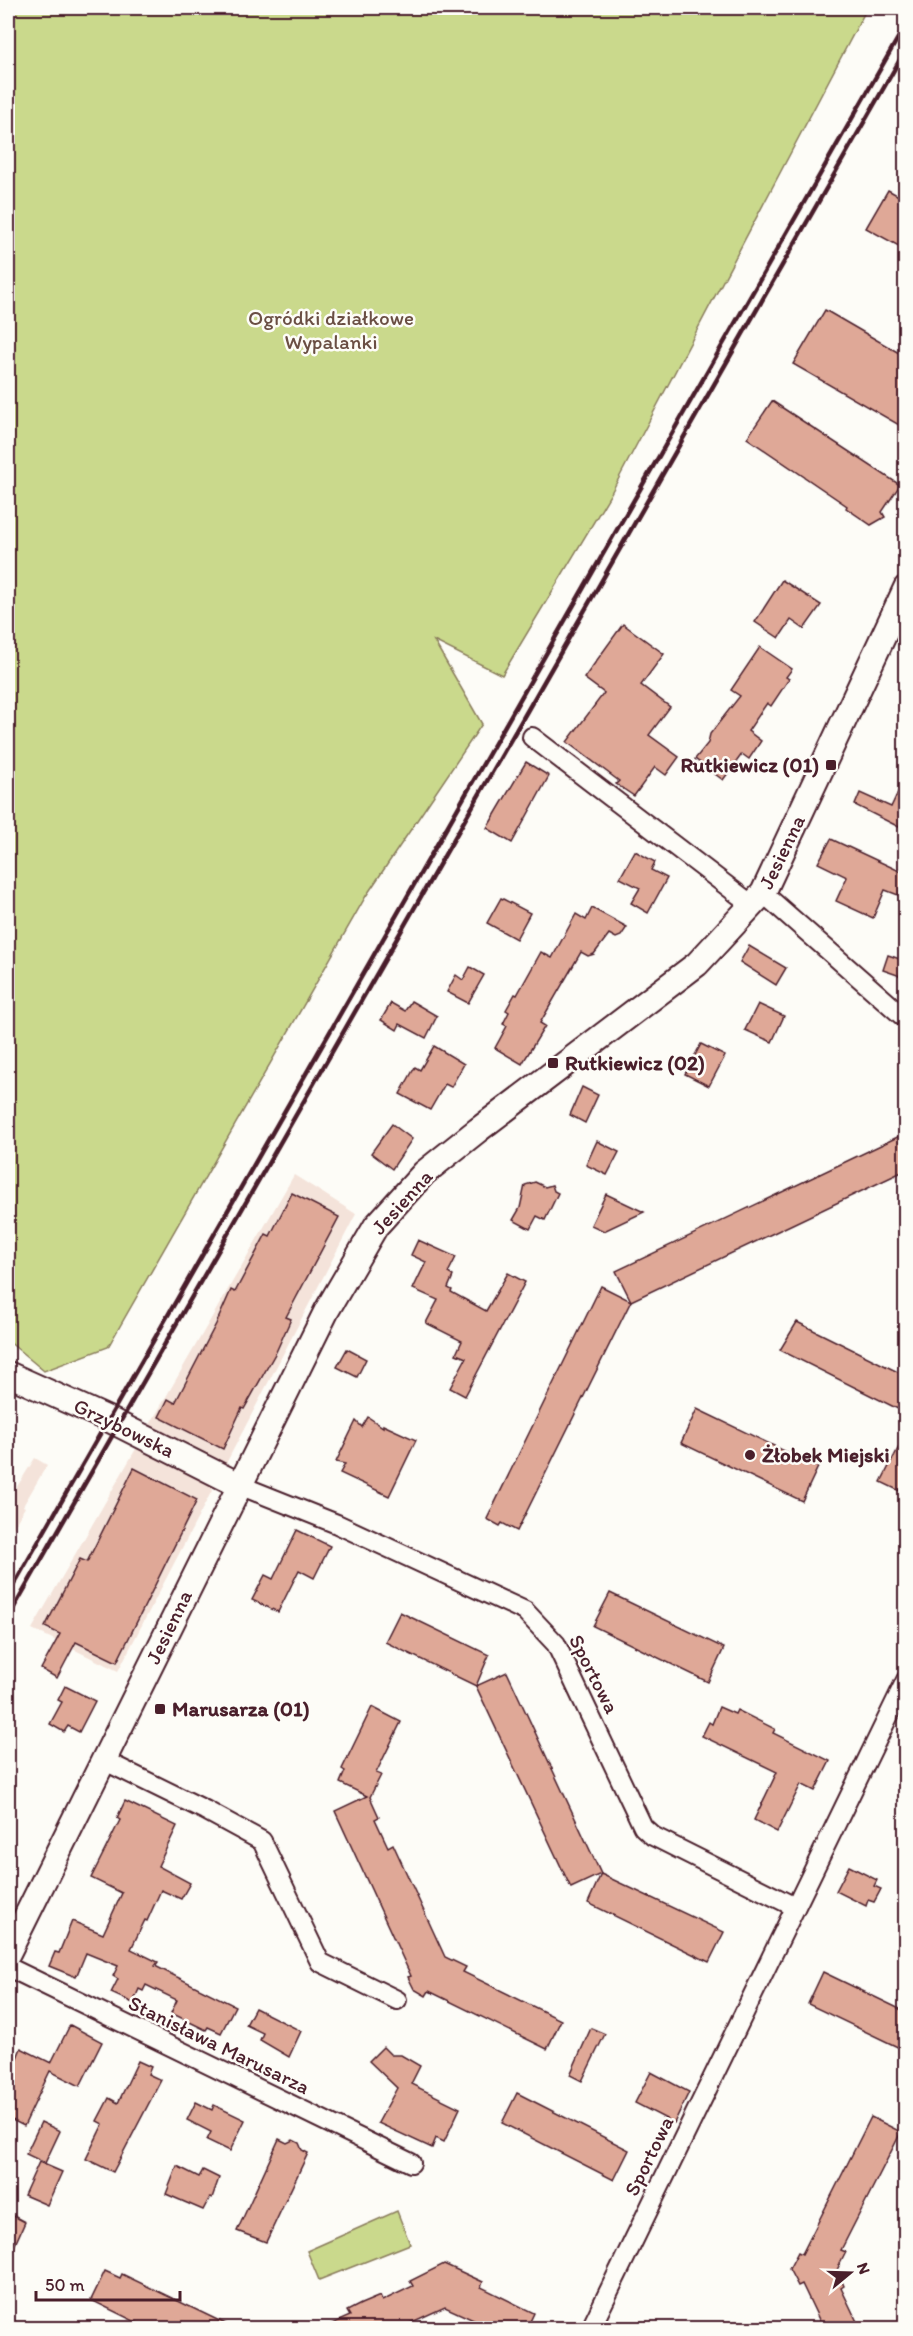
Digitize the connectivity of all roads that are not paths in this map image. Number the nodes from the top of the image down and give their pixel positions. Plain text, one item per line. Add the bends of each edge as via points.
1 (903, 599) edge
2 (532, 737) dead end
3 (758, 899) junction
4 (906, 1019) edge
5 (8, 1374) edge
6 (239, 1485) junction
7 (906, 1680) edge
8 (103, 1760) junction
9 (795, 1907) junction
10 (8, 1953) edge
11 (8, 1967) edge
12 (397, 2000) dead end
13 (411, 2163) dead end
14 (591, 2328) edge

1 - 3 street, Jesienna
2 - 3 street
3 - 4 street
3 - 6 street, Jesienna via 697,964 424,1173 376,1227 327,1310
5 - 6 street, Grzybowska
6 - 8 street, Jesienna
6 - 9 street, Sportowa via 337,1524 525,1611 556,1644 643,1827 653,1836
7 - 9 street, Sportowa
8 - 10 street, Jesienna
8 - 12 street via 262,1841 320,1962
9 - 14 street, Sportowa
11 - 13 street, Stanisława Marusarza

